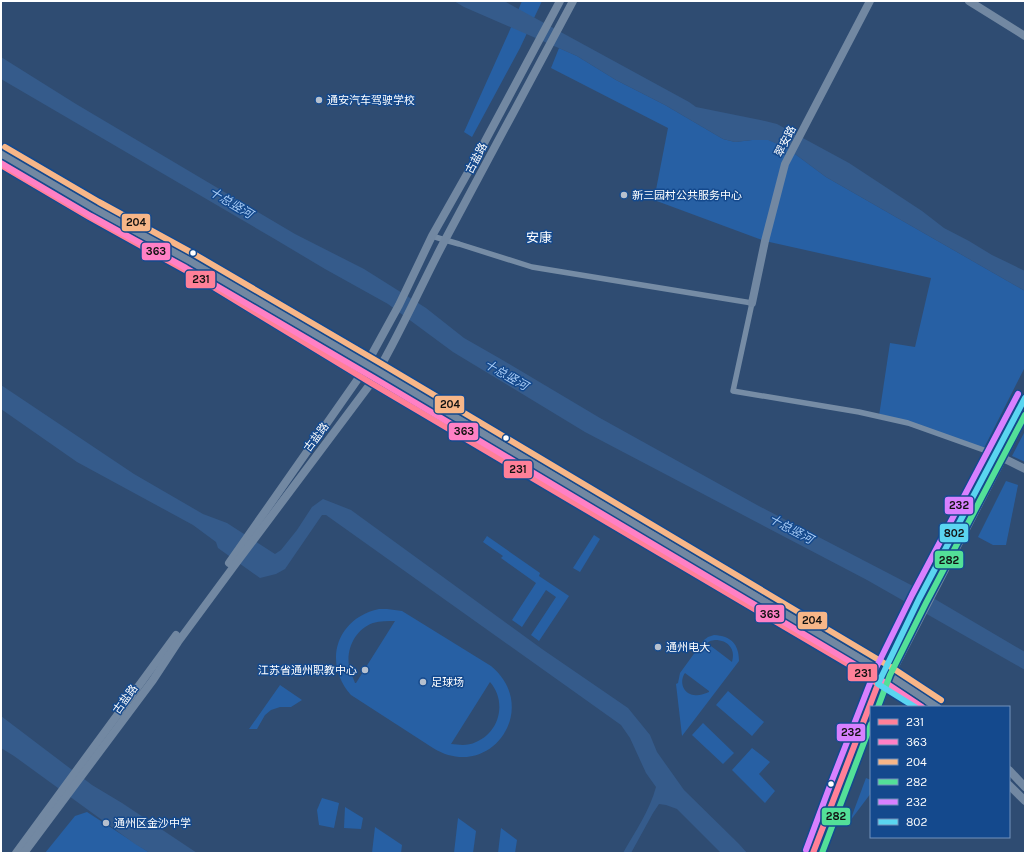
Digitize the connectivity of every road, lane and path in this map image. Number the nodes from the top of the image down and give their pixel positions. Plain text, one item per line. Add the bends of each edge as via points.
1 (560, 1) edge
2 (572, 1) edge
3 (870, 1) edge
4 (969, 1) edge
5 (1025, 36) edge
6 (1, 154) edge
7 (1, 165) edge
8 (432, 236) junction
9 (445, 240) junction
10 (752, 303) junction
11 (367, 365) junction
12 (378, 372) junction
13 (360, 376) junction
14 (371, 383) junction
15 (1025, 398) edge
16 (1025, 415) edge
17 (999, 456) junction
18 (1025, 469) edge
19 (254, 533) junction
20 (887, 674) junction
21 (882, 686) junction
22 (874, 706) edge
23 (878, 706) edge
24 (913, 706) edge
25 (935, 706) edge
26 (870, 715) edge
27 (870, 727) edge
28 (1010, 771) edge
29 (1010, 786) edge
30 (1025, 787) edge
31 (63, 795) junction
32 (1025, 801) edge
33 (16, 853) edge
34 (24, 853) edge
35 (813, 853) edge
36 (821, 853) edge

1 - 8 main road, 古盐路
2 - 9 main road, 古盐路
3 - 10 main road, 翠安路 via 785,164
4 - 5 main road
6 - 11 main road
7 - 13 main road via 192,274
8 - 9 street
8 - 11 main road, 古盐路
9 - 10 street via 532,266
9 - 12 main road, 古盐路
10 - 17 street via 733,392 859,412 908,423
11 - 12 main road
11 - 13 main road, 古盐路
12 - 14 main road, 古盐路
12 - 20 main road
13 - 14 main road
13 - 19 main road, 古盐路
14 - 19 main road, 古盐路
14 - 21 main road
15 - 17 main road
16 - 17 main road
17 - 18 main road
17 - 20 main road via 919,623
17 - 20 main road via 929,580 909,619
19 - 31 main road, 古盐路
20 - 21 main road
20 - 25 main road
21 - 22 main road
21 - 23 main road
21 - 24 main road
26 - 35 main road
27 - 36 main road
28 - 30 main road
29 - 32 main road
31 - 33 main road, 古盐路
31 - 34 main road, 古盐路

